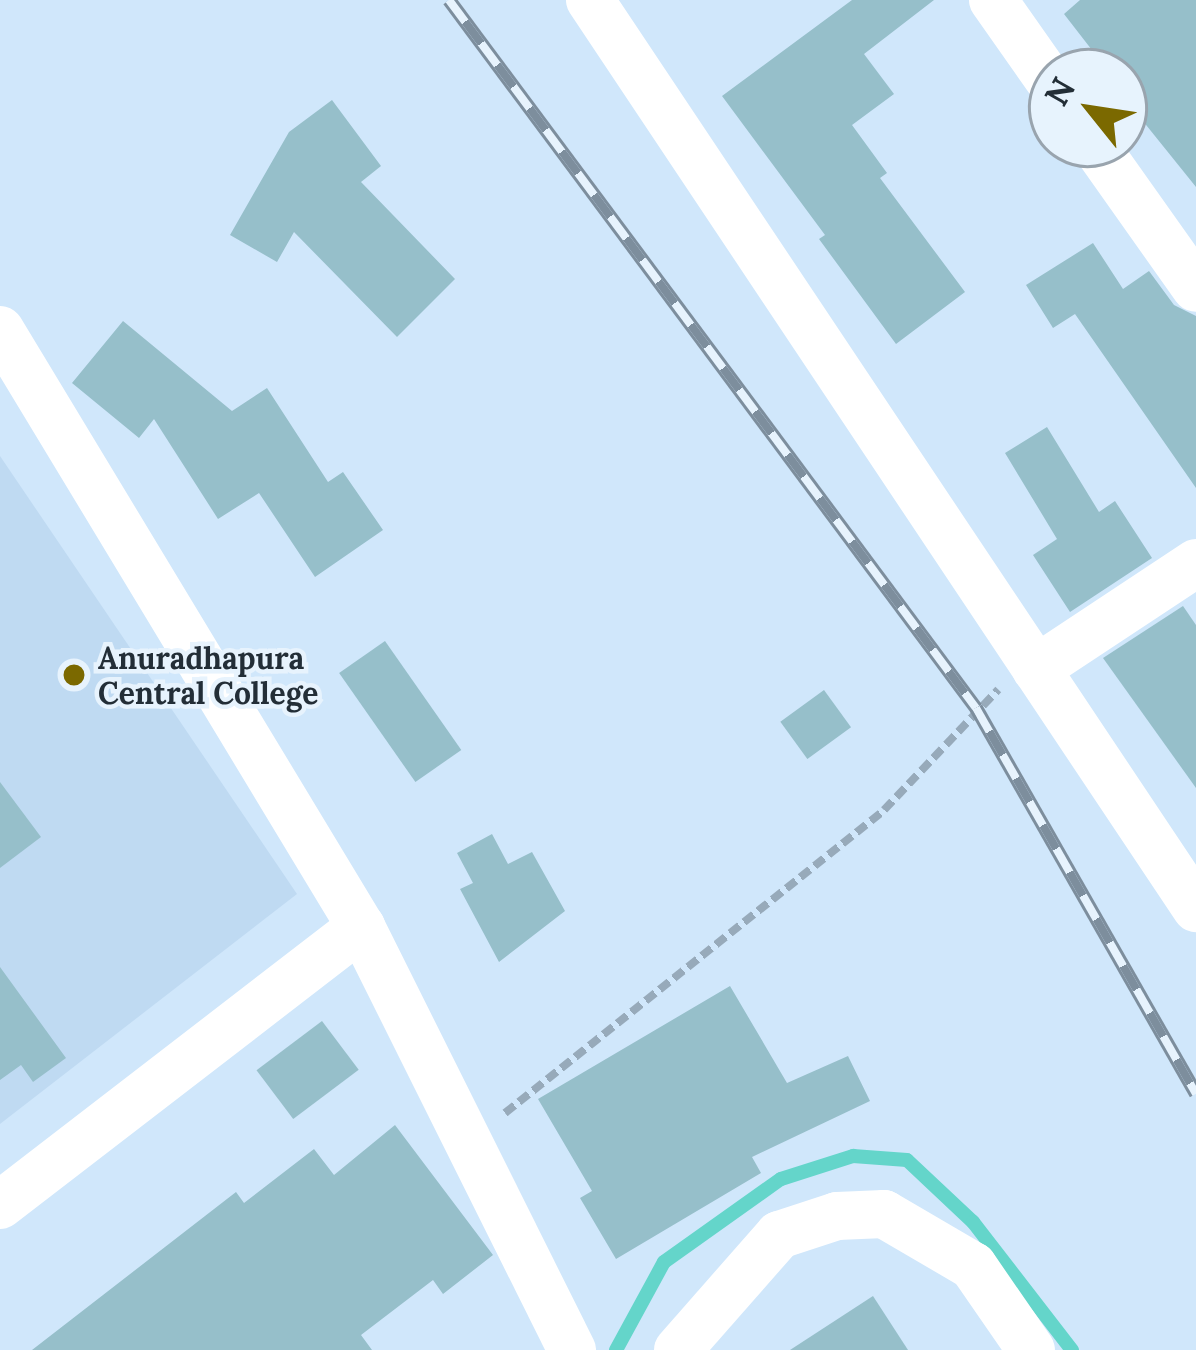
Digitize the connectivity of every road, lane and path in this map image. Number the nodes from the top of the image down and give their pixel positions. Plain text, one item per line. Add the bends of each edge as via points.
1 (590, 0) edge
2 (993, 0) edge
3 (1028, 50) edge
4 (1111, 168) edge
5 (1196, 288) edge
6 (0, 330) edge
7 (1196, 563) edge
8 (1036, 669) junction
9 (1196, 908) edge
10 (361, 927) junction
11 (468, 1143) junction
12 (0, 1205) edge
13 (572, 1350) edge
14 (678, 1350) edge
15 (1031, 1350) edge

1 - 8 street
2 - 3 street
4 - 5 street
6 - 10 street
7 - 8 street
8 - 9 street
8 - 11 path via 993,693 884,811
10 - 11 street
10 - 12 street
11 - 13 street
14 - 15 street via 779,1235 837,1216 884,1214 973,1266

